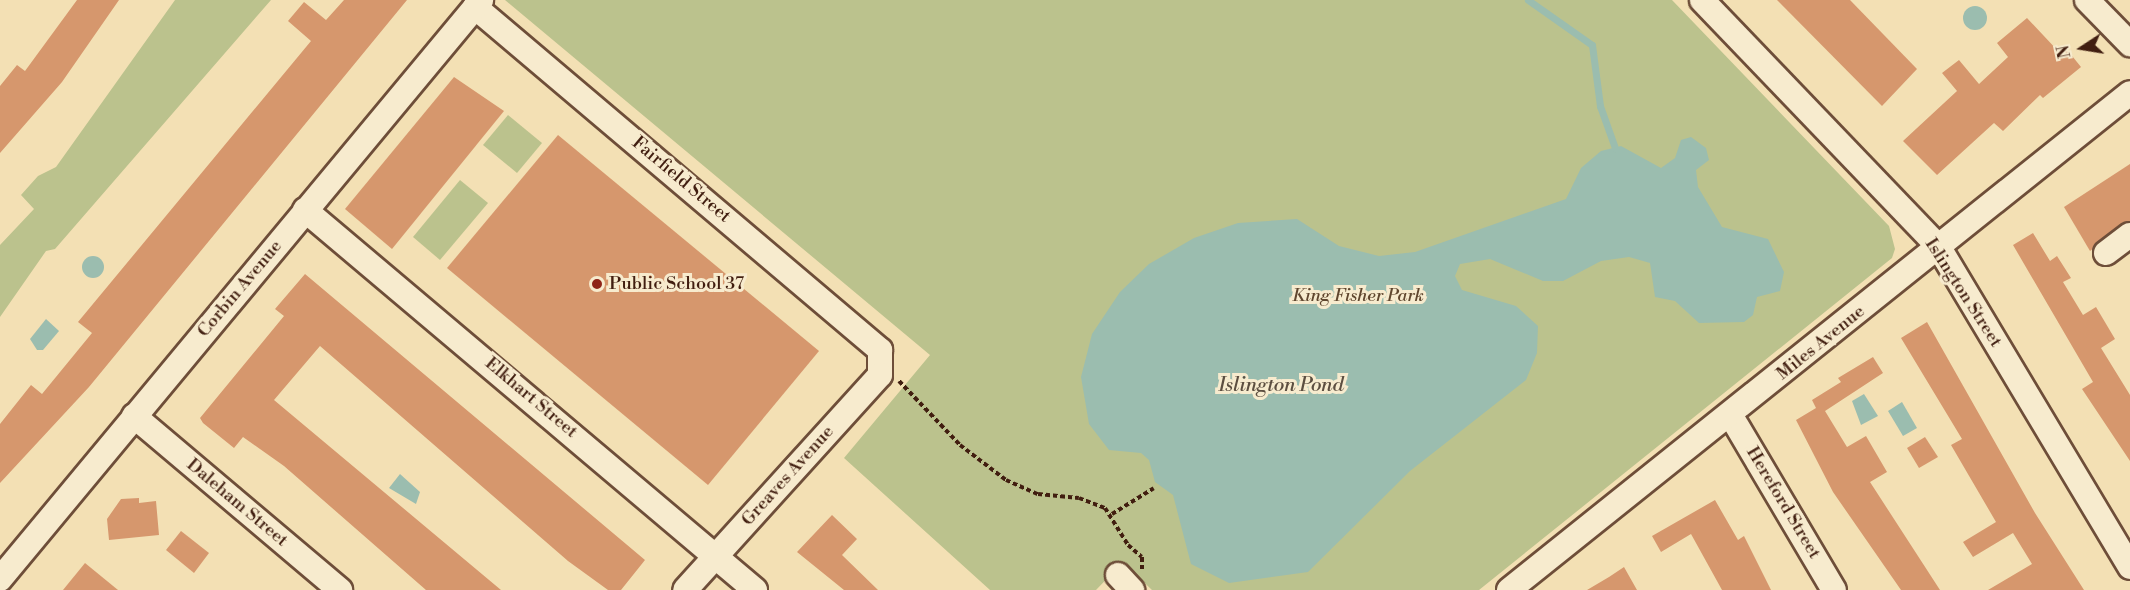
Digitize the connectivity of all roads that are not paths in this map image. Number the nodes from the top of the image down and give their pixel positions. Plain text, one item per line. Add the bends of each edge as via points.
1 (1702, 0) edge
2 (2087, 0) edge
3 (478, 3) edge
4 (2130, 44) edge
5 (2130, 93) edge
6 (305, 210) junction
7 (2130, 235) edge
8 (1938, 246) junction
9 (2106, 253) dead end
10 (883, 363) joint
11 (134, 416) junction
12 (1731, 416) junction
13 (717, 554) junction
14 (2130, 567) edge
15 (0, 579) edge
16 (337, 589) edge
17 (1513, 589) edge
18 (685, 590) edge
19 (754, 590) edge
20 (1834, 590) edge

1 - 8 street, Islington Street
2 - 4 street
3 - 6 street, Corbin Avenue
3 - 10 street, Fairfield Street via 874,343
5 - 8 street, Miles Avenue
6 - 11 street, Corbin Avenue
6 - 13 street, Elkhart Street
7 - 9 street
8 - 12 street, Miles Avenue
8 - 14 street, Islington Street
10 - 13 street, Greaves Avenue
11 - 15 street, Corbin Avenue
11 - 16 street, Daleham Street
12 - 17 street, Miles Avenue
12 - 20 street, Hereford Street
13 - 18 street, Greaves Avenue
13 - 19 street, Elkhart Street

